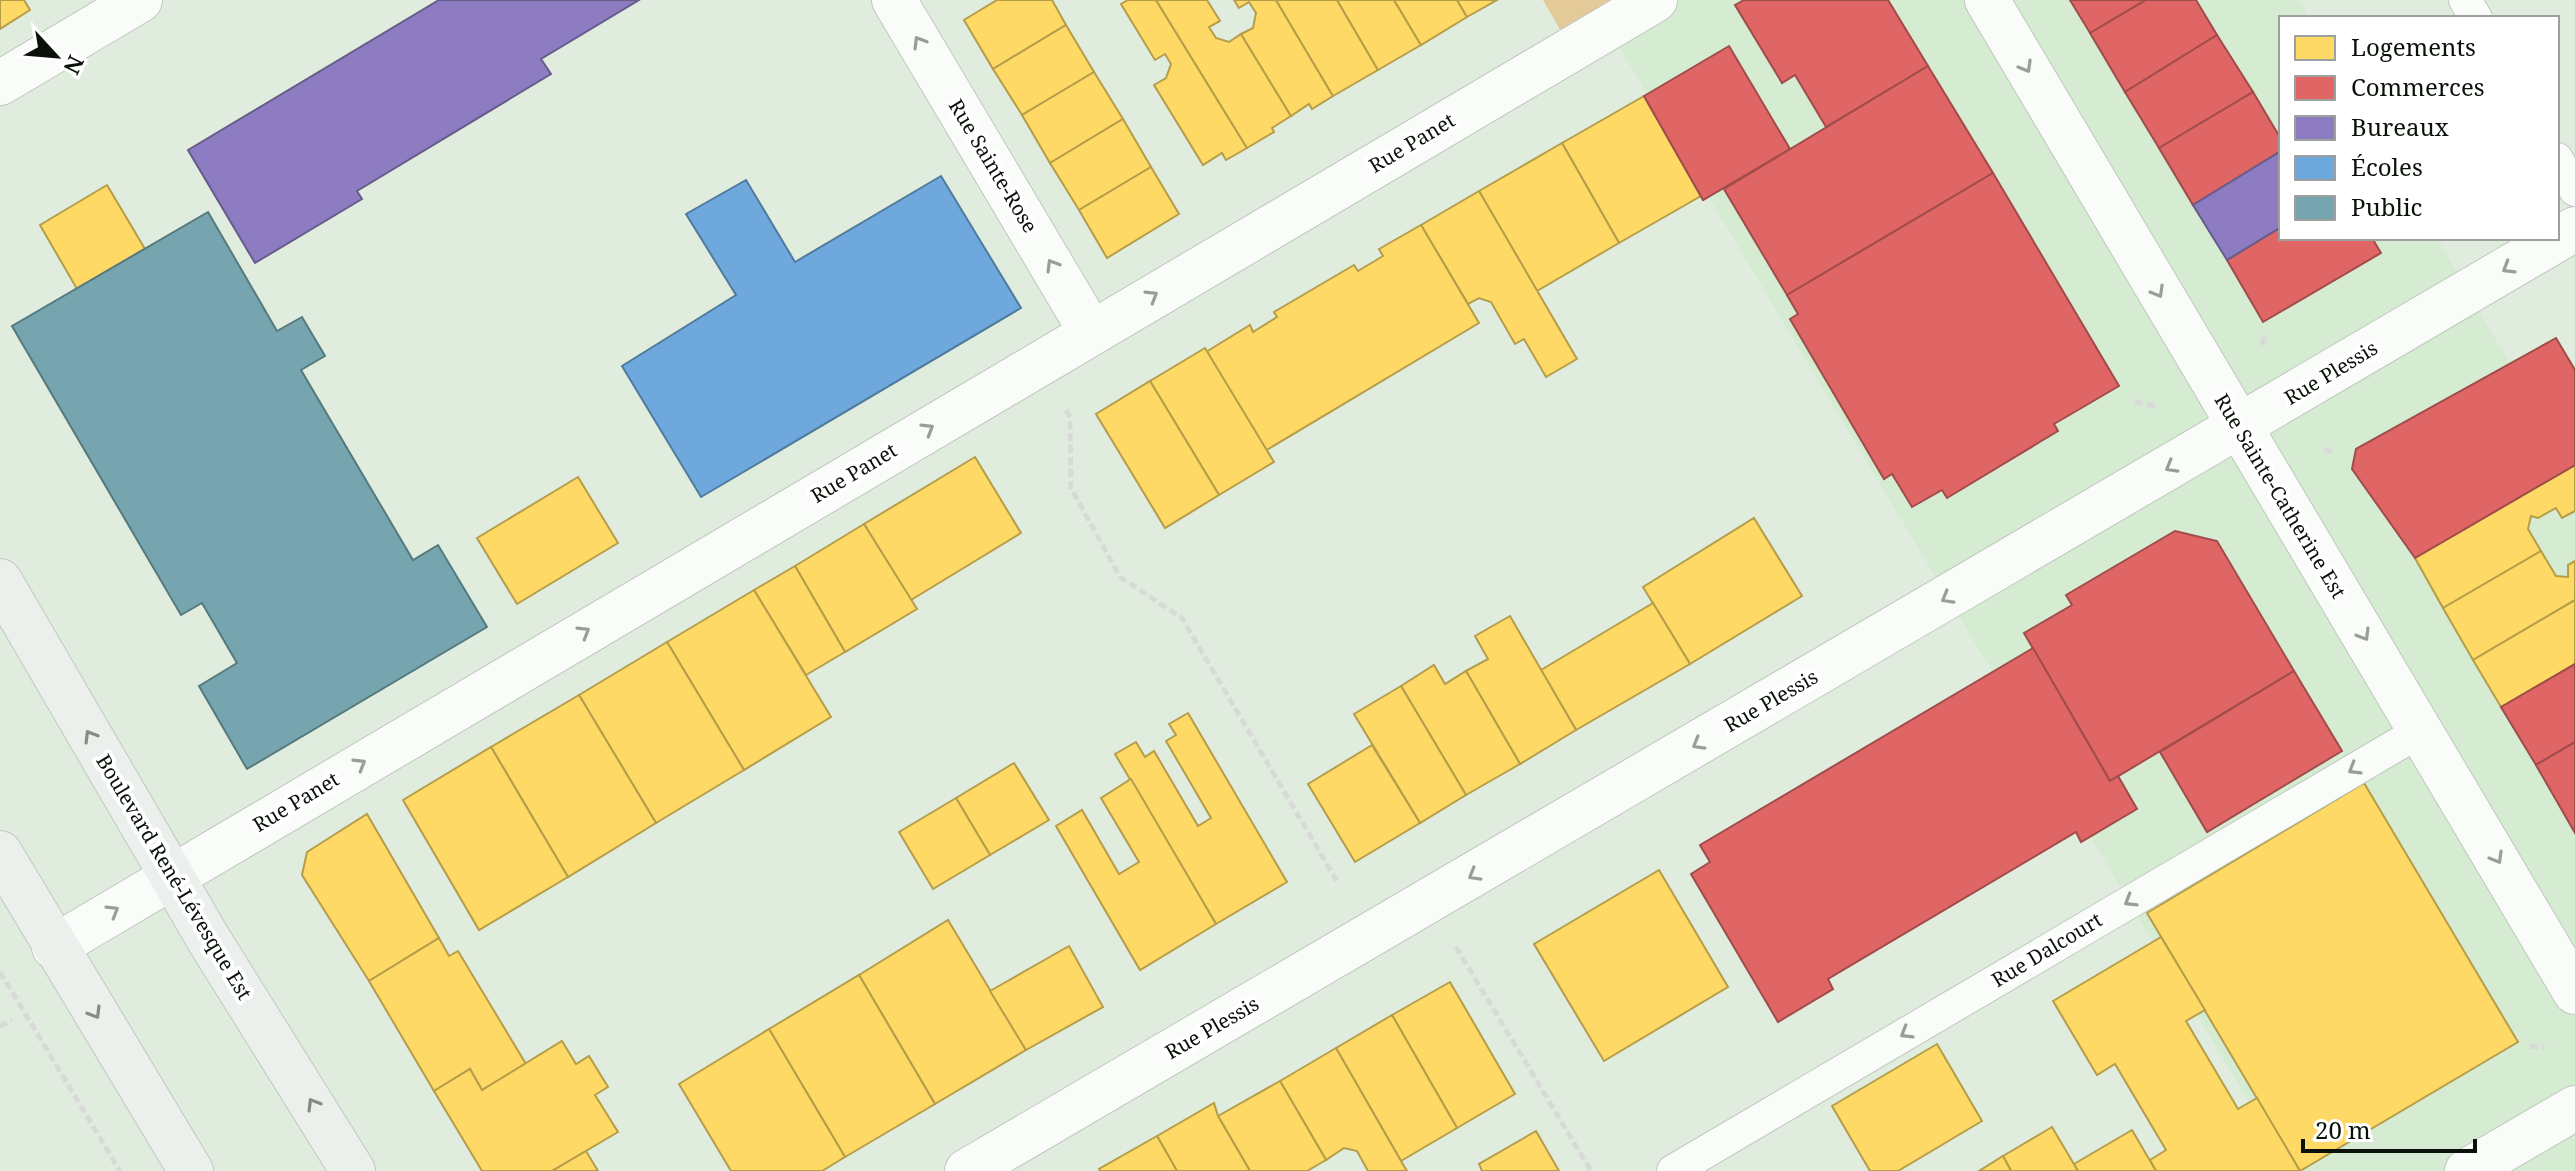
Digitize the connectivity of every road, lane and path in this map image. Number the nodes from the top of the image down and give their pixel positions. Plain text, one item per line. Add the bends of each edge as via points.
1 (140, 0) edge
2 (894, 0) edge
3 (1655, 0) edge
4 (1987, 0) edge
5 (0, 83) edge
6 (2559, 162) edge
7 (2575, 190) edge
8 (2556, 240) edge
9 (1091, 332) junction
10 (2265, 333) dead end
11 (2262, 345) dead end
12 (2135, 402) dead end
13 (1063, 406) dead end
14 (2155, 406) dead end
15 (2239, 428) junction
16 (2324, 449) dead end
17 (2334, 453) dead end
18 (0, 581) edge
19 (2422, 730) junction
20 (0, 853) edge
21 (173, 875) junction
22 (1338, 883) dead end
23 (54, 947) junction
24 (1456, 947) dead end
25 (0, 972) edge
26 (2575, 992) edge
27 (12, 1020) dead end
28 (0, 1026) edge
29 (2530, 1046) dead end
30 (2544, 1048) dead end
31 (2575, 1108) edge
32 (120, 1171) edge
33 (191, 1171) edge
34 (353, 1171) edge
35 (967, 1171) edge
36 (1591, 1171) edge
37 (1673, 1171) edge
38 (2467, 1171) edge

1 - 5 street
9 -> 2 street, Rue Sainte-Rose
9 -> 3 street, Rue Panet
4 -> 15 street, Rue Sainte-Catherine Est
6 - 7 lane
8 -> 15 street, Rue Plessis
21 -> 9 street, Rue Panet
10 - 11 path
12 - 14 path
13 - 22 path via 1070,417 1071,488 1120,577 1182,618
15 -> 19 street, Rue Sainte-Catherine Est
15 -> 35 street, Rue Plessis
16 - 17 path
21 -> 18 main road, Boulevard René-Lévesque Est
19 -> 26 street, Rue Sainte-Catherine Est
19 -> 37 lane, Rue Dalcourt
20 - 23 main road
23 -> 21 street, Rue Panet
34 -> 21 main road, Boulevard René-Lévesque Est
23 -> 33 main road
24 - 36 path
25 - 32 path
27 - 28 path
29 - 30 path
31 - 38 street

